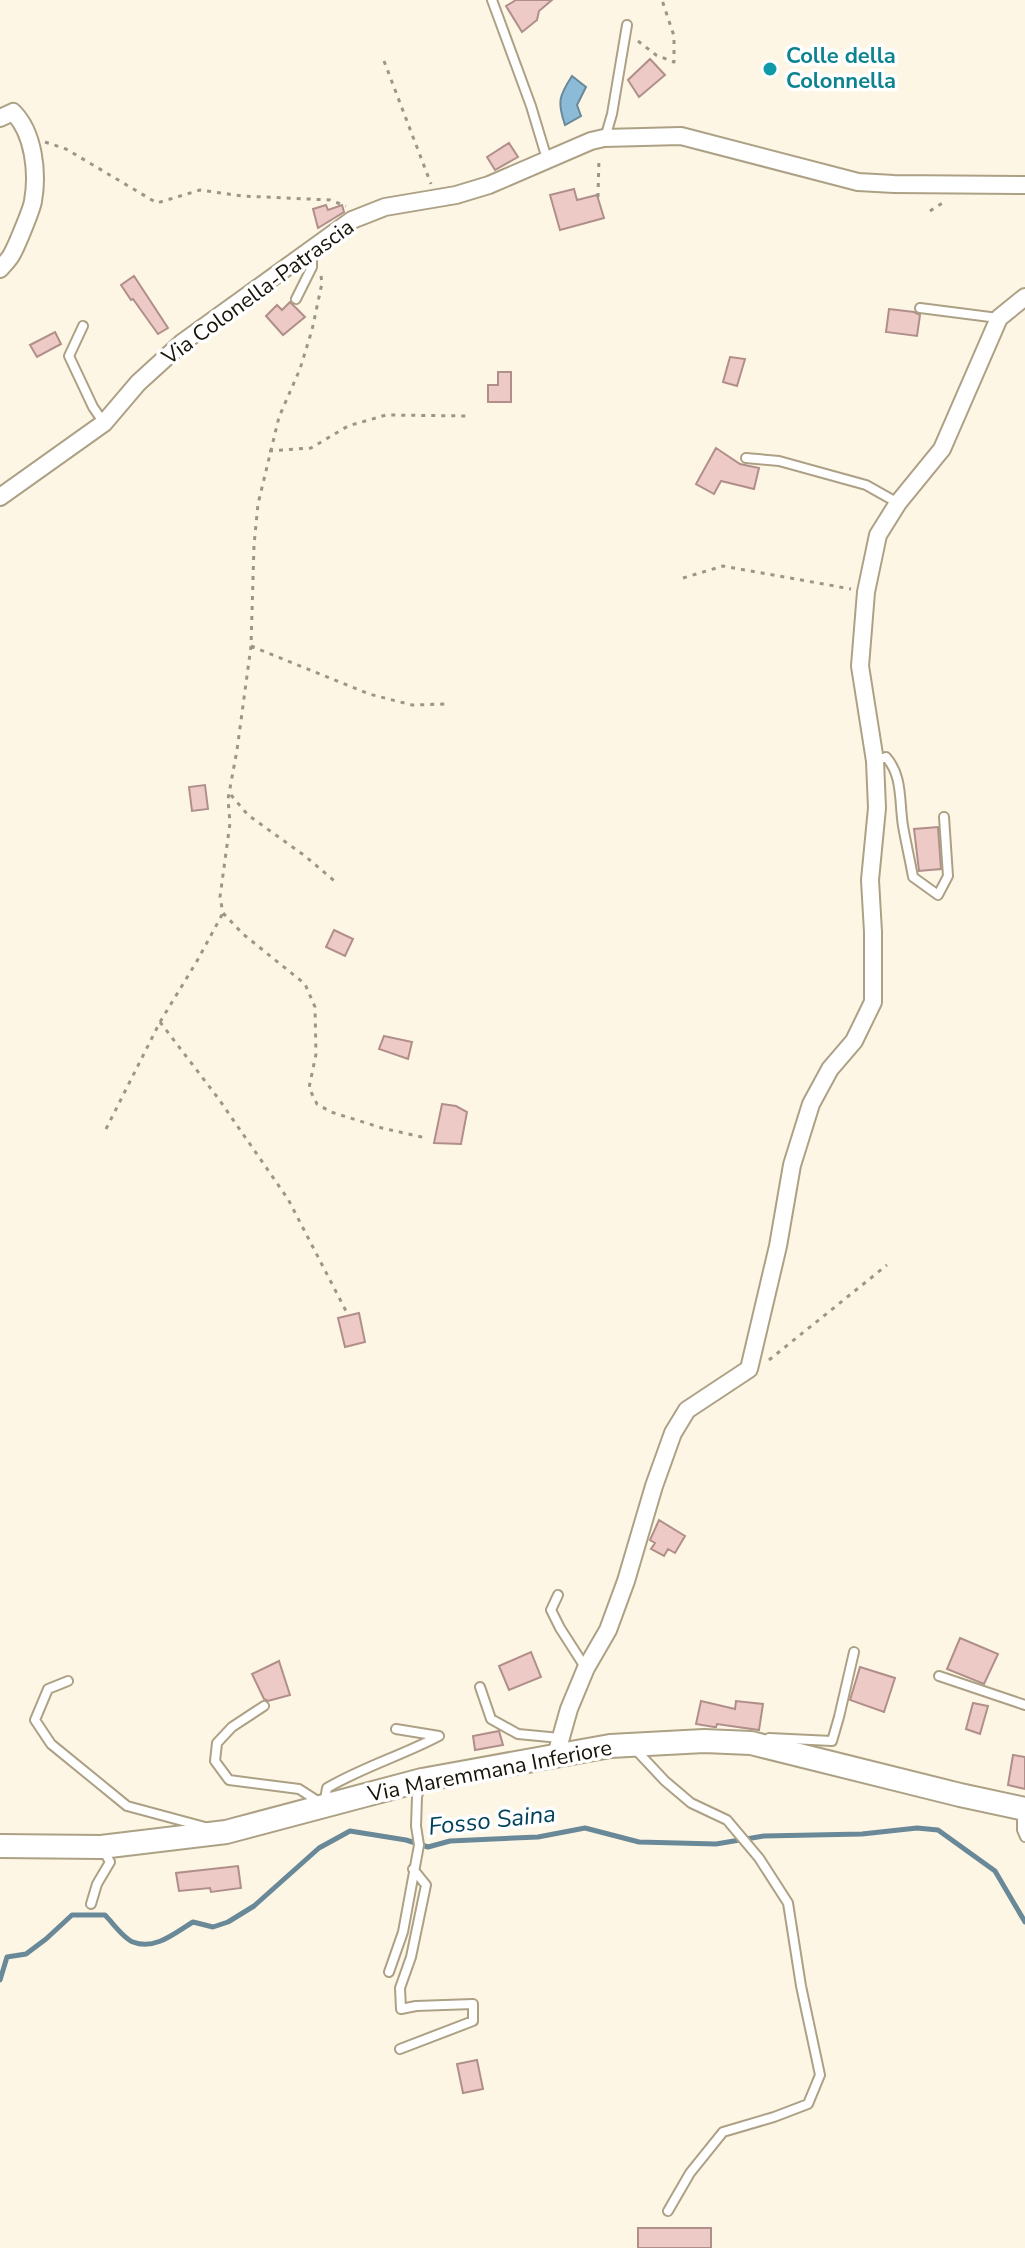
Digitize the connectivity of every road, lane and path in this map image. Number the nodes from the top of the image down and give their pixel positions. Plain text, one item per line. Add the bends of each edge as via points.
1 (492, 0) edge
2 (662, 0) edge
3 (626, 28) joint
4 (384, 61) dead end
5 (6, 115) edge
6 (28, 136) junction
7 (602, 139) junction
8 (547, 159) junction
9 (1025, 185) edge
10 (598, 197) dead end
11 (436, 198) junction
12 (369, 213) junction
13 (317, 245) junction
14 (0, 269) edge
15 (1025, 297) edge
16 (296, 299) dead end
17 (920, 308) dead end
18 (999, 318) junction
19 (83, 326) dead end
20 (468, 416) dead end
21 (104, 423) junction
22 (269, 451) junction
23 (746, 458) dead end
24 (0, 497) edge
25 (898, 503) junction
26 (683, 578) dead end
27 (866, 592) junction
28 (251, 646) junction
29 (447, 704) dead end
30 (875, 761) junction
31 (229, 794) junction
32 (944, 817) dead end
33 (338, 884) dead end
34 (223, 913) junction
35 (160, 1022) junction
36 (106, 1129) dead end
37 (426, 1138) dead end
38 (887, 1265) dead end
39 (346, 1311) dead end
40 (749, 1369) junction
41 (558, 1595) dead end
42 (854, 1652) dead end
43 (586, 1668) junction
44 (939, 1676) dead end
45 (68, 1681) dead end
46 (480, 1687) dead end
47 (1025, 1705) edge
48 (264, 1706) dead end
49 (396, 1729) dead end
50 (751, 1743) junction
51 (632, 1745) junction
52 (558, 1747) junction
53 (422, 1780) junction
54 (324, 1805) junction
55 (1024, 1808) edge
56 (226, 1832) junction
57 (1025, 1837) edge
58 (0, 1846) edge
59 (101, 1847) junction
60 (413, 1869) junction
61 (91, 1904) dead end
62 (389, 1972) dead end
63 (400, 2049) dead end
64 (668, 2211) dead end

1 - 8 lane
2 - 3 path via 674,36 674,62 656,55
3 - 7 lane via 612,114
4 - 11 path
5 - 6 street via 21,120
6 - 12 path via 66,149 157,203 200,190 330,200
6 - 14 street via 33,203 12,254
7 - 8 street, Via Colonella-Patrascia
7 - 9 street, Via Colonella-Patrascia via 681,136 858,182
7 - 10 path
8 - 11 street, Via Colonella-Patrascia via 489,185
11 - 12 street, Via Colonella-Patrascia
12 - 13 street, Via Colonella-Patrascia
13 - 16 lane
13 - 21 street, Via Colonella-Patrascia via 183,342
13 - 22 path via 322,283 312,330
15 - 18 street
17 - 18 lane
18 - 25 street via 942,449
19 - 21 lane via 69,356
20 - 22 path via 386,415 348,426 311,448
21 - 24 street, Via Colonella-Patrascia
22 - 28 path via 254,545
23 - 25 lane via 779,461 866,485
25 - 27 street via 878,535
26 - 27 path via 723,566
27 - 30 street via 860,666
28 - 29 path via 369,694 412,705
28 - 31 path
30 - 32 lane via 886,757 894,766 913,877 938,895 948,876
30 - 40 street via 870,880 873,1002 854,1041 830,1069 811,1104 792,1165
31 - 33 path via 248,815
31 - 34 path
34 - 35 path
34 - 37 path via 305,984 315,1007 316,1054 309,1088 317,1104
35 - 36 path
35 - 39 path via 288,1199
38 - 40 path via 795,1341
40 - 43 street via 687,1410 673,1433 608,1630
41 - 43 lane via 551,1610
42 - 50 lane via 832,1741 768,1738
43 - 52 street
44 - 47 lane
45 - 56 lane via 48,1689 35,1720 51,1744 127,1806
46 - 52 lane via 491,1719
48 - 54 lane via 217,1743 215,1761 229,1780 299,1789
49 - 54 lane via 439,1736 327,1788
50 - 51 main road, Via Maremmana Inferiore
50 - 55 main road, Via Maremmana Inferiore
51 - 52 main road, Via Maremmana Inferiore
51 - 64 lane via 691,1803 727,1820 788,1903 820,2075 808,2104 723,2132
52 - 53 main road, Via Maremmana Inferiore
53 - 54 main road, Via Maremmana Inferiore
53 - 60 lane
54 - 56 main road, Via Maremmana Inferiore
55 - 57 lane
56 - 59 main road, Via Maremmana Inferiore
58 - 59 main road, Via Maremmana Inferiore
59 - 61 lane via 110,1862
60 - 62 lane via 403,1932
60 - 63 lane via 426,1885 400,1988 401,2009 473,2004 473,2021

